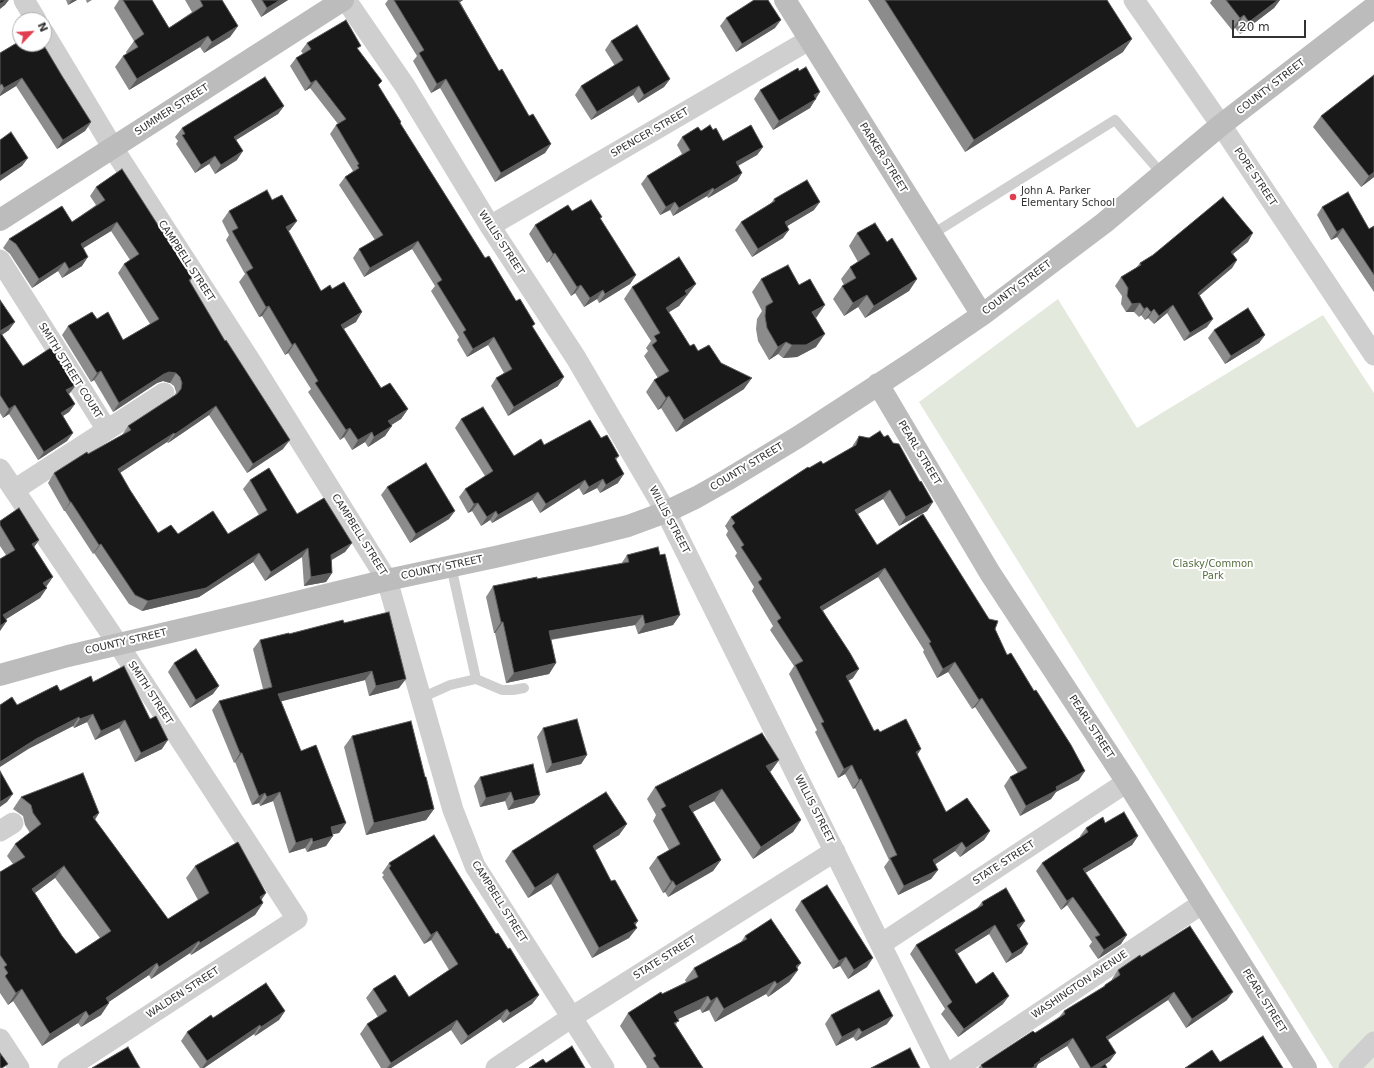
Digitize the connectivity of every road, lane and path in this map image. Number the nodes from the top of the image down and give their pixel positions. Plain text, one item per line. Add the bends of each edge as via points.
1 (24, 0) edge
2 (344, 0) edge
3 (785, 0) edge
4 (1134, 0) edge
5 (1374, 7) edge
6 (31, 12) edge
7 (809, 40) junction
8 (52, 46) edge
9 (1221, 125) junction
10 (113, 148) junction
11 (1162, 174) junction
12 (0, 220) edge
13 (490, 226) junction
14 (931, 235) junction
15 (0, 260) edge
16 (982, 315) junction
17 (1374, 355) edge
18 (878, 384) junction
19 (164, 393) dead end
20 (107, 430) junction
21 (0, 469) edge
22 (14, 490) junction
23 (666, 512) junction
24 (451, 566) junction
25 (387, 580) junction
26 (118, 644) junction
27 (0, 675) edge
28 (476, 679) junction
29 (524, 688) dead end
30 (421, 698) junction
31 (1127, 782) junction
32 (835, 851) junction
33 (1203, 903) junction
34 (297, 919) joint
35 (880, 944) junction
36 (572, 1017) junction
37 (0, 1039) edge
38 (1374, 1042) edge
39 (19, 1068) edge
40 (68, 1068) edge
41 (496, 1068) edge
42 (604, 1068) edge
43 (942, 1068) edge
44 (957, 1068) edge
45 (1306, 1068) edge
46 (1349, 1068) edge

1 - 6 street
2 - 10 main road, SUMMER STREET
2 - 13 street, WILLIS STREET via 405,86
3 - 7 main road, PARKER STREET
4 - 9 street, POPE STREET
5 - 9 main road, COUNTY STREET
7 - 13 street, SPENCER STREET
7 - 14 main road, PARKER STREET
8 - 10 street, CAMPBELL STREET
9 - 11 main road, COUNTY STREET
9 - 17 street, POPE STREET
10 - 12 main road, SUMMER STREET
10 - 25 street, CAMPBELL STREET
11 - 14 lane via 1115,120
11 - 16 main road, COUNTY STREET via 1098,227
13 - 23 street, WILLIS STREET via 576,358
14 - 16 main road, PARKER STREET
15 - 20 street, SMITH STREET COURT
16 - 18 main road, COUNTY STREET
18 - 23 main road, COUNTY STREET via 751,466
18 - 31 main road, PEARL STREET via 990,573
19 - 20 street
20 - 22 street, SMITH STREET COURT
21 - 22 street, SMITH STREET
22 - 26 street, SMITH STREET
23 - 24 main road, COUNTY STREET via 628,526
23 - 32 street, WILLIS STREET
24 - 25 main road, COUNTY STREET
24 - 28 lane
25 - 26 main road, COUNTY STREET
25 - 30 street, CAMPBELL STREET
26 - 27 main road, COUNTY STREET
26 - 34 street, SMITH STREET
28 - 29 lane via 502,690
28 - 30 lane via 450,685
30 - 36 street, CAMPBELL STREET via 453,810 475,866
31 - 33 main road, PEARL STREET
31 - 35 street, STATE STREET
32 - 35 street, WILLIS STREET
32 - 36 street, STATE STREET
33 - 44 street, WASHINGTON AVENUE
33 - 45 main road, PEARL STREET
34 - 40 street, WALDEN STREET
35 - 43 street, WILLIS STREET
36 - 41 street, STATE STREET
36 - 42 street, CAMPBELL STREET
37 - 39 street
38 - 46 street

